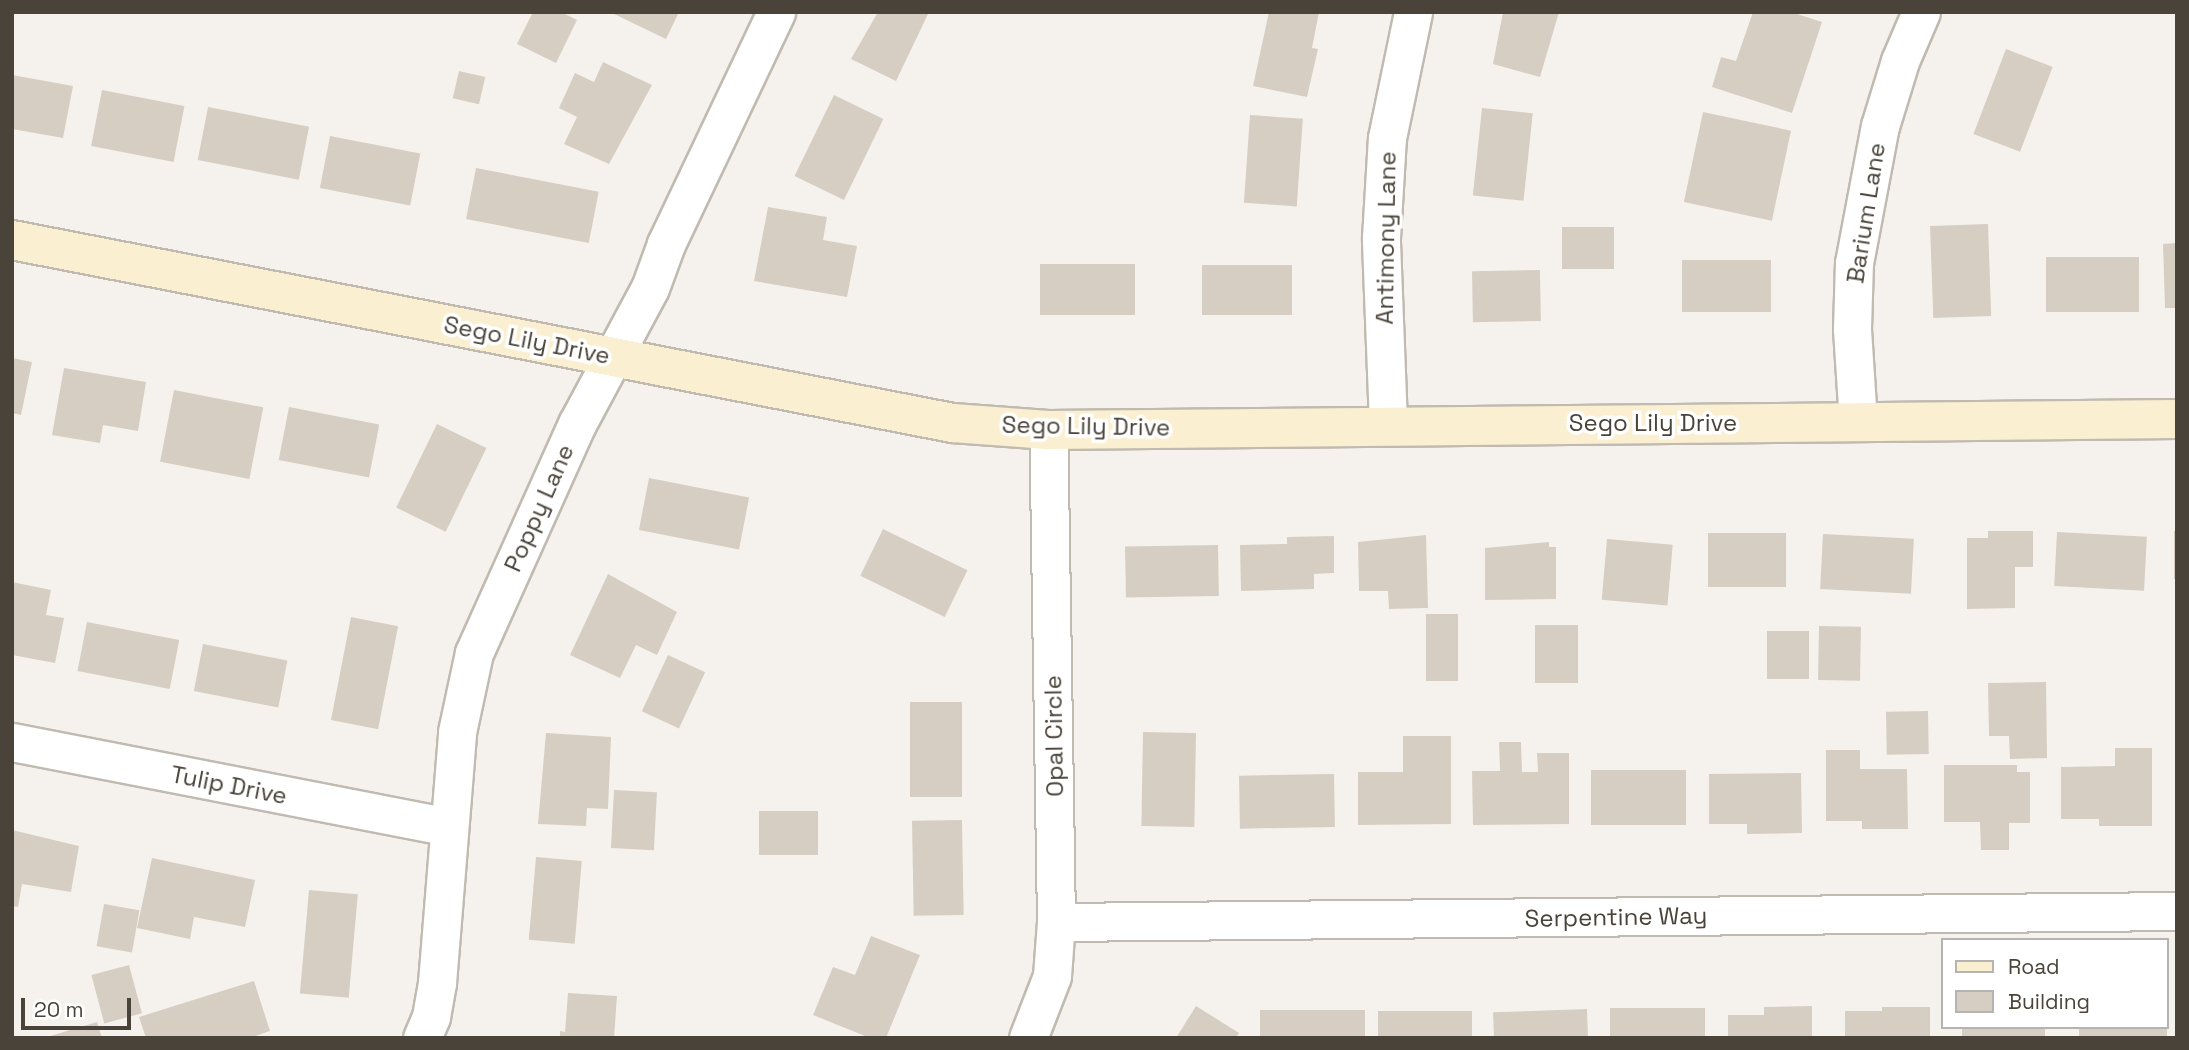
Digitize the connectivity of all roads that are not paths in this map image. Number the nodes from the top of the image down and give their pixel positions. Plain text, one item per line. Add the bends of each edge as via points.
1 (776, 12) edge
2 (1413, 12) edge
3 (1921, 12) edge
4 (12, 240) edge
5 (610, 356) junction
6 (2177, 419) edge
7 (1858, 422) junction
8 (1388, 424) junction
9 (1048, 430) junction
10 (12, 743) edge
11 (446, 826) junction
12 (2177, 911) edge
13 (1056, 922) junction
14 (422, 1038) edge
15 (1028, 1038) edge

1 - 5 street, Poppy Lane via 666,244 650,288
2 - 8 street, Antimony Lane via 1387,138 1381,238
3 - 7 street, Barium Lane via 1880,125 1854,263 1852,329
4 - 5 main road, Sego Lily Drive
5 - 9 main road, Sego Lily Drive via 953,423
5 - 11 street, Poppy Lane via 474,653 463,690
6 - 7 main road, Sego Lily Drive
7 - 8 main road, Sego Lily Drive
8 - 9 main road, Sego Lily Drive
9 - 13 street, Opal Circle
10 - 11 street, Tulip Drive
11 - 14 street, Poppy Lane via 436,983 431,1017
12 - 13 street, Serpentine Way
13 - 15 street, Opal Circle via 1052,976

